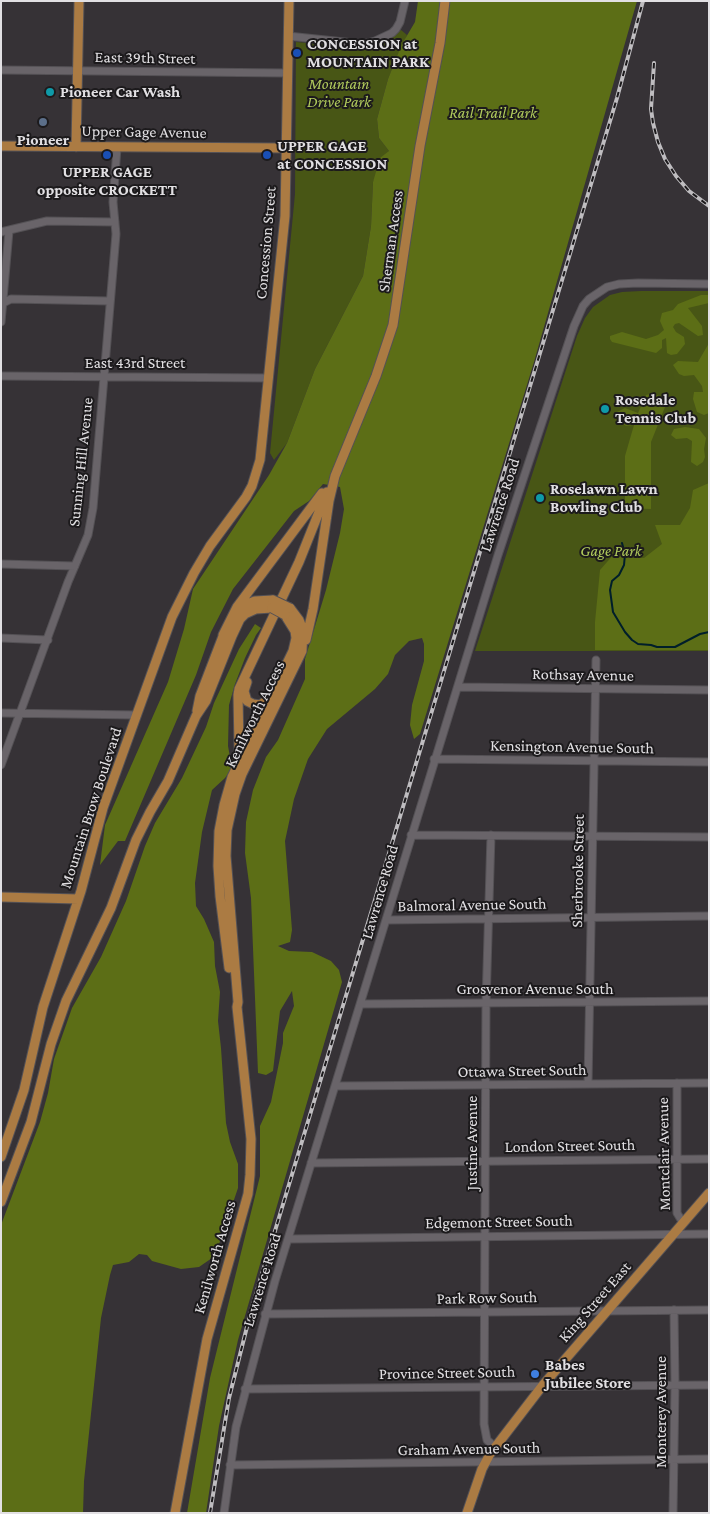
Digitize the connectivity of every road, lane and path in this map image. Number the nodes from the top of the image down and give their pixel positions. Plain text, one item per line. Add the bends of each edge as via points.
1 (79, 1) edge
2 (288, 1) edge
3 (405, 1) edge
4 (445, 1) edge
5 (288, 36) junction
6 (1, 70) edge
7 (77, 71) junction
8 (287, 73) junction
9 (1, 146) edge
10 (76, 147) junction
11 (117, 148) junction
12 (286, 148) junction
13 (115, 222) junction
14 (9, 231) junction
15 (1, 232) edge
16 (709, 284) edge
17 (110, 301) junction
18 (2, 304) edge
19 (1, 322) edge
20 (1, 376) edge
21 (104, 377) junction
22 (269, 378) junction
23 (332, 480) junction
24 (252, 486) joint
25 (329, 501) junction
26 (1, 564) edge
27 (75, 566) junction
28 (272, 604) junction
29 (287, 611) junction
30 (223, 635) junction
31 (1, 638) edge
32 (48, 640) junction
33 (302, 651) junction
34 (596, 660) dead end
35 (458, 687) junction
36 (596, 688) junction
37 (709, 690) edge
38 (271, 697) junction
39 (1, 713) edge
40 (21, 713) junction
41 (137, 715) junction
42 (196, 716) junction
43 (434, 760) junction
44 (594, 762) junction
45 (709, 762) edge
46 (1, 765) edge
47 (232, 777) junction
48 (411, 835) junction
49 (491, 835) junction
50 (593, 836) junction
51 (709, 837) edge
52 (1, 897) edge
53 (78, 899) junction
54 (709, 916) edge
55 (591, 917) junction
56 (488, 918) junction
57 (386, 920) junction
58 (709, 1001) edge
59 (486, 1003) junction
60 (589, 1003) junction
61 (361, 1004) junction
62 (237, 1007) junction
63 (677, 1083) junction
64 (709, 1083) edge
65 (588, 1084) junction
66 (486, 1085) junction
67 (336, 1086) junction
68 (1, 1157) edge
69 (677, 1159) junction
70 (709, 1159) edge
71 (485, 1161) junction
72 (311, 1163) junction
73 (709, 1193) edge
74 (1, 1202) edge
75 (683, 1224) junction
76 (674, 1234) junction
77 (709, 1234) edge
78 (485, 1235) junction
79 (289, 1239) junction
80 (609, 1310) junction
81 (674, 1310) junction
82 (709, 1310) edge
83 (486, 1312) junction
84 (265, 1314) junction
85 (543, 1385) junction
86 (675, 1385) junction
87 (709, 1385) edge
88 (484, 1387) junction
89 (245, 1389) junction
90 (495, 1447) junction
91 (709, 1459) edge
92 (674, 1460) junction
93 (484, 1462) junction
94 (230, 1465) junction
95 (175, 1513) edge
96 (224, 1513) edge
97 (467, 1513) edge
98 (674, 1513) edge

1 - 7 main road
2 - 5 main road, Concession Street
3 - 5 street via 396,29 375,41 363,44
4 - 23 main road, Sherman Access via 394,325
5 - 8 main road, Concession Street
6 - 7 street, East 39th Street
7 - 8 street, East 39th Street
7 - 10 main road
8 - 12 main road, Concession Street
9 - 10 main road, Upper Gage Avenue
10 - 11 main road, Upper Gage Avenue
11 - 12 main road, Upper Gage Avenue
11 - 13 street, Sunning Hill Avenue via 113,202
12 - 22 main road, Concession Street via 285,216
13 - 14 street via 47,221
13 - 17 street, Sunning Hill Avenue
14 - 15 street
14 - 18 street
16 - 35 street, Lawrence Road via 619,284 598,292 583,306 517,496
17 - 18 street via 12,299
17 - 21 street, Sunning Hill Avenue
18 - 19 street
20 - 21 street, East 43rd Street
21 - 22 street, East 43rd Street
21 - 27 street, Sunning Hill Avenue via 93,508 88,535
22 - 24 main road, Concession Street via 260,460
23 - 25 main road
23 - 30 main road via 237,607
23 - 47 main road via 302,555 239,689 238,754
24 - 41 main road, Mountain Brow Boulevard via 194,573 172,617
25 - 33 main road via 312,618
25 - 38 main road via 305,562 244,691 247,701 253,704 262,704
26 - 27 street
27 - 32 street, Sunning Hill Avenue
28 - 29 main road, bridge
28 - 30 main road via 259,600 242,606
28 - 42 main road via 245,614 240,620
29 - 33 main road, Kenilworth Access via 299,620 303,630
29 - 38 main road, Kenilworth Access via 295,631 295,645
30 - 42 main road via 200,696
31 - 32 street
32 - 40 street, Sunning Hill Avenue
33 - 62 main road, Kenilworth Access via 242,774 230,811 226,856
34 - 36 street, Sherbrooke Street
35 - 36 street, Rothsay Avenue
35 - 43 street, Lawrence Road
36 - 37 street, Rothsay Avenue
36 - 44 street, Sherbrooke Street
38 - 47 main road, Kenilworth Access
39 - 40 street
40 - 41 street
40 - 46 street, Sunning Hill Avenue
41 - 53 main road, Mountain Brow Boulevard via 103,808
42 - 74 main road via 168,781 136,840 111,908 66,1001 31,1122
43 - 44 street, Kensington Avenue South
43 - 48 street, Lawrence Road
44 - 45 street, Kensington Avenue South
44 - 50 street, Sherbrooke Street
47 - 62 main road, Kenilworth Access via 219,831 218,866 224,930
48 - 49 street
48 - 57 street, Lawrence Road
49 - 50 street
49 - 56 street, Justine Avenue
50 - 51 street
50 - 55 street, Sherbrooke Street
52 - 53 main road
53 - 68 main road, Mountain Brow Boulevard via 43,1007 24,1090
54 - 55 street, Balmoral Avenue South
55 - 56 street, Balmoral Avenue South
55 - 60 street, Sherbrooke Street
56 - 57 street, Balmoral Avenue South
56 - 59 street, Justine Avenue
57 - 61 street, Lawrence Road
58 - 60 street, Grosvenor Avenue South
59 - 60 street, Grosvenor Avenue South
59 - 61 street, Grosvenor Avenue South
59 - 66 street, Justine Avenue
60 - 65 street, Sherbrooke Street
61 - 67 street, Lawrence Road
62 - 95 main road, Kenilworth Access via 251,1139 248,1194 207,1339
63 - 64 street, Ottawa Street South
63 - 65 street, Ottawa Street South
63 - 69 street, Montclair Avenue
65 - 66 street, Ottawa Street South
66 - 67 street, Ottawa Street South
66 - 71 street, Justine Avenue
67 - 72 street, Lawrence Road
69 - 70 street, London Street South
69 - 71 street, London Street South
69 - 75 street, Montclair Avenue via 677,1214
71 - 72 street, London Street South
71 - 78 street, Justine Avenue
72 - 79 street, Lawrence Road
73 - 75 main road, King Street East
75 - 76 main road, King Street East
76 - 77 street, Edgemont Street South
76 - 78 street, Edgemont Street South
76 - 80 main road, King Street East
78 - 79 street, Edgemont Street South
78 - 83 street, Justine Avenue
79 - 84 street, Lawrence Road
80 - 81 street, Park Row South
80 - 83 street, Park Row South
80 - 85 main road, King Street East
81 - 82 street, Park Row South
81 - 86 street, Monterey Avenue
83 - 84 street, Park Row South
83 - 88 street, Justine Avenue
84 - 89 street, Lawrence Road
85 - 86 street, Province Street South
85 - 88 street, Province Street South
85 - 90 main road, King Street East
86 - 87 street, Province Street South
86 - 92 street, Monterey Avenue
88 - 89 street, Province Street South
88 - 90 street, Justine Avenue via 484,1432
89 - 94 street, Lawrence Road
90 - 93 main road, King Street East
91 - 92 street, Graham Avenue South
92 - 93 street, Graham Avenue South
92 - 98 street, Monterey Avenue
93 - 94 street, Graham Avenue South
93 - 97 main road, King Street East
94 - 96 street, Lawrence Road

